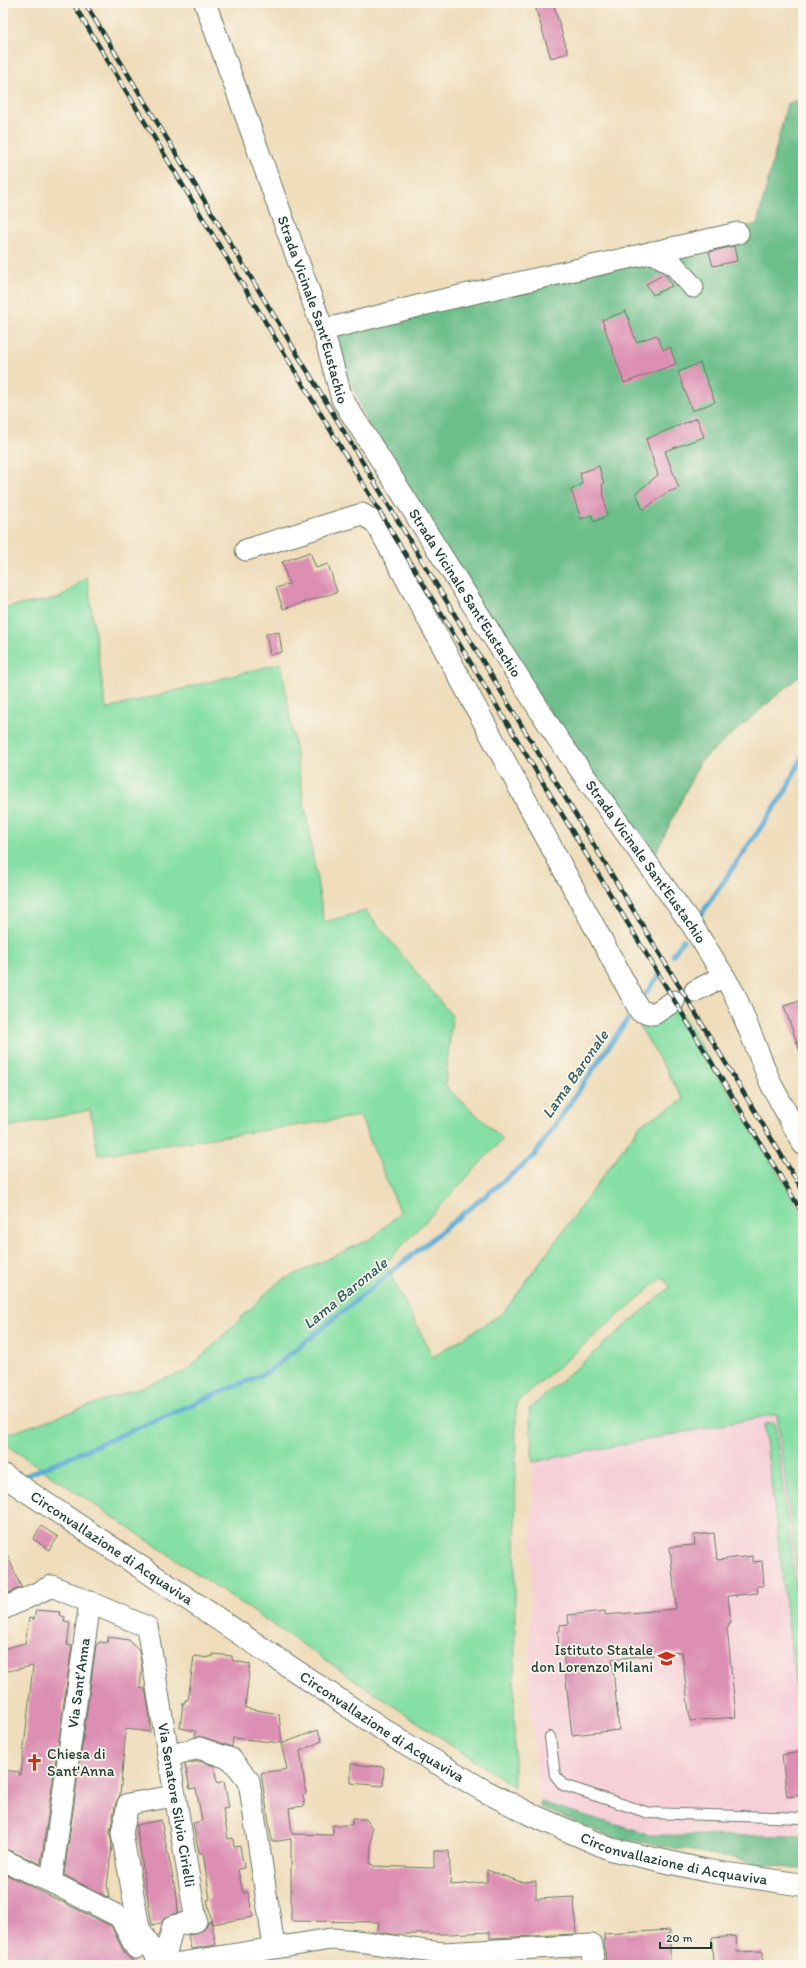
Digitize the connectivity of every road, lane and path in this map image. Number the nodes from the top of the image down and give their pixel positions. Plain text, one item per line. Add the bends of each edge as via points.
1 (205, 3) edge
2 (738, 233) dead end
3 (652, 252) junction
4 (693, 286) dead end
5 (323, 330) junction
6 (246, 550) dead end
7 (724, 976) junction
8 (695, 990) dead end
9 (674, 1001) dead end
10 (803, 1144) edge
11 (3, 1475) edge
12 (90, 1602) junction
13 (3, 1609) edge
14 (550, 1737) dead end
15 (168, 1756) junction
16 (174, 1796) junction
17 (803, 1818) edge
18 (3, 1860) edge
19 (51, 1882) junction
20 (803, 1885) edge
21 (274, 1948) junction
22 (593, 1955) edge
23 (145, 1965) edge
24 (162, 1965) edge
25 (168, 1965) edge

1 - 5 street, Strada Vicinale Sant'Eustachio
2 - 3 street
3 - 4 street via 674,265
3 - 5 street
5 - 7 street, Strada Vicinale Sant'Eustachio via 342,399 558,738 692,925
6 - 9 street via 362,514 376,523 640,1012 654,1014
7 - 8 street
7 - 10 street, Strada Vicinale Sant'Eustachio via 735,994 771,1084
11 - 20 main road, Circonvallazione di Acquaviva via 402,1742 525,1812 610,1849 708,1871
12 - 13 street via 52,1586
12 - 15 street, Via Senatore Silvio Cirielli via 147,1627
12 - 19 street, Via Sant'Anna
14 - 17 lane via 555,1775 563,1784 649,1813
15 - 16 street, Via Senatore Silvio Cirielli
15 - 21 street via 199,1748 231,1759 249,1780
16 - 24 street, Via Senatore Silvio Cirielli via 196,1921 174,1926
16 - 24 street via 128,1804 122,1833 139,1928
18 - 19 street
19 - 23 street via 120,1917
21 - 22 street via 347,1939 443,1953
21 - 25 street

